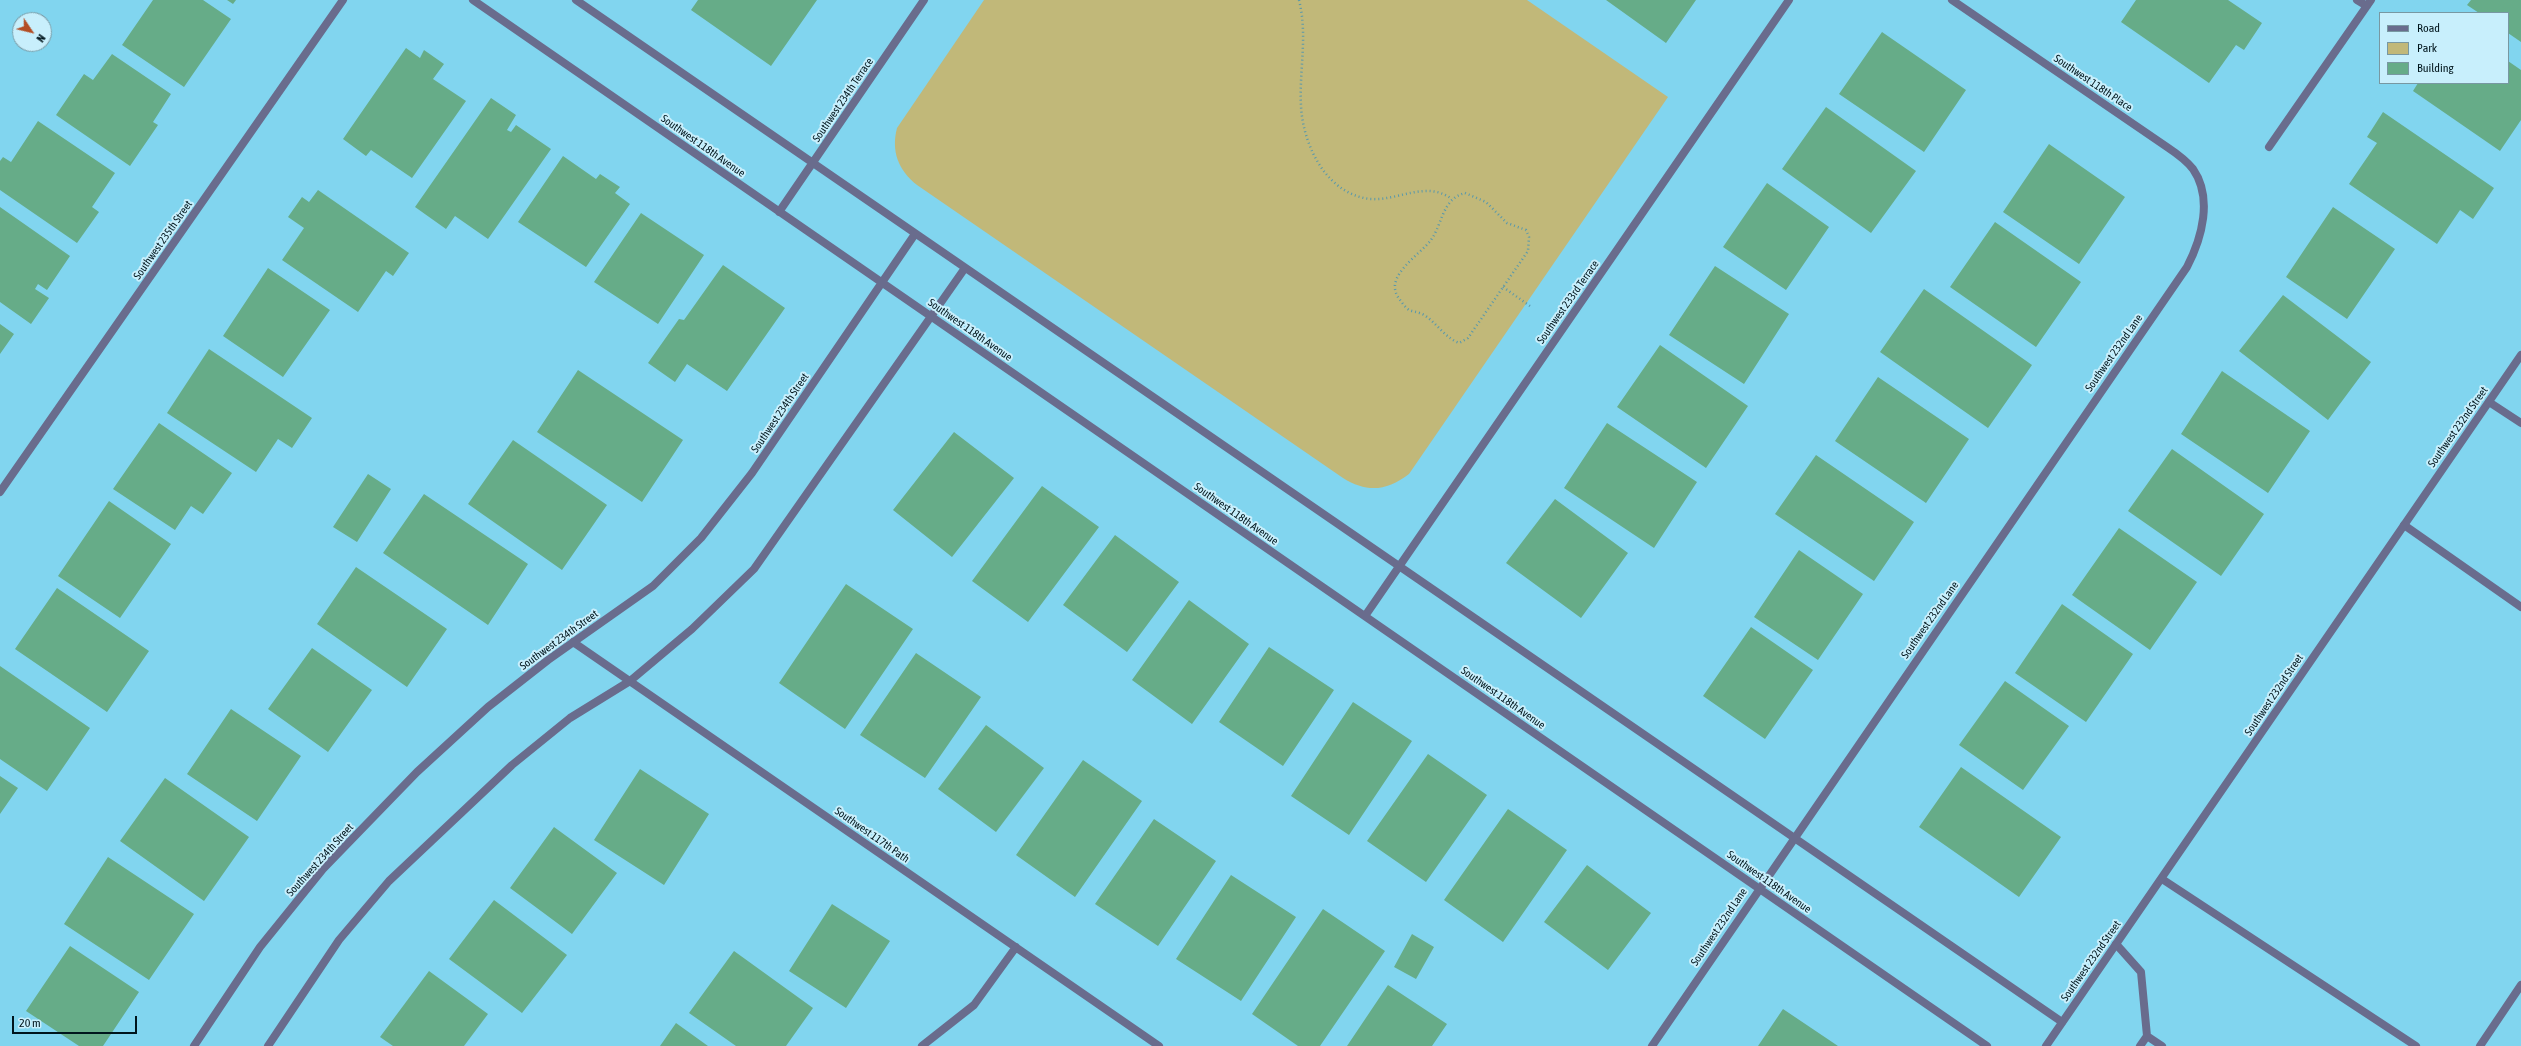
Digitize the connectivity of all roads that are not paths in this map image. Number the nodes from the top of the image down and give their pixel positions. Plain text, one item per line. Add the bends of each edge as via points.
1 (343, 0) edge
2 (473, 0) edge
3 (576, 0) edge
4 (924, 0) edge
5 (1789, 0) edge
6 (1952, 0) edge
7 (2357, 0) edge
8 (2369, 3) edge
9 (2270, 147) dead end
10 (813, 163) junction
11 (2204, 198) joint
12 (779, 212) junction
13 (915, 234) junction
14 (965, 268) junction
15 (882, 283) junction
16 (931, 317) junction
17 (2521, 355) edge
18 (2489, 402) junction
19 (2521, 423) edge
20 (0, 492) edge
21 (2404, 525) junction
22 (1400, 566) junction
23 (2521, 607) edge
24 (1365, 616) junction
25 (573, 642) junction
26 (630, 681) junction
27 (1794, 837) junction
28 (2162, 878) junction
29 (1759, 888) junction
30 (2116, 944) junction
31 (1016, 947) junction
32 (2521, 985) edge
33 (2062, 1022) junction
34 (2147, 1036) junction
35 (194, 1046) edge
36 (268, 1046) edge
37 (922, 1046) edge
38 (1159, 1046) edge
39 (1652, 1046) edge
40 (1987, 1046) edge
41 (2046, 1046) edge
42 (2140, 1046) edge
43 (2162, 1046) edge
44 (2416, 1046) edge
45 (2480, 1046) edge

1 - 20 street, Southwest 235th Street
2 - 12 street, Southwest 118th Avenue
3 - 10 street
4 - 10 street, Southwest 234th Terrace
5 - 22 street, Southwest 233rd Terrace
6 - 11 street, Southwest 118th Place via 2180,156 2193,169
7 - 8 street
8 - 9 street
10 - 12 street, Southwest 234th Terrace
10 - 13 street
11 - 27 street, Southwest 232nd Lane via 2202,229 2187,267
12 - 15 street, Southwest 118th Avenue
13 - 14 street
13 - 15 street, Southwest 234th Street
14 - 16 street
14 - 22 street
15 - 16 street, Southwest 118th Avenue
15 - 25 street, Southwest 234th Street via 752,473 701,538 653,586
16 - 24 street, Southwest 118th Avenue
16 - 26 street via 754,569 692,629
17 - 18 street, Southwest 232nd Street
18 - 19 street
18 - 21 street, Southwest 232nd Street
21 - 23 street
21 - 28 street, Southwest 232nd Street
22 - 24 street, Southwest 233rd Terrace
22 - 27 street
24 - 29 street, Southwest 118th Avenue
25 - 26 street, Southwest 117th Path
25 - 35 street, Southwest 234th Street via 488,707 417,772 323,869 260,947
26 - 31 street, Southwest 117th Path
26 - 36 street via 570,718 512,765 389,881 339,940
27 - 29 street, Southwest 232nd Lane
27 - 33 street
28 - 30 street, Southwest 232nd Street
28 - 44 street
29 - 39 street, Southwest 232nd Lane
29 - 40 street, Southwest 118th Avenue
30 - 33 street, Southwest 232nd Street
30 - 34 street via 2141,972
31 - 37 street via 974,1005
31 - 38 street, Southwest 117th Path
32 - 45 street
33 - 41 street, Southwest 232nd Street
34 - 42 street
34 - 43 street

